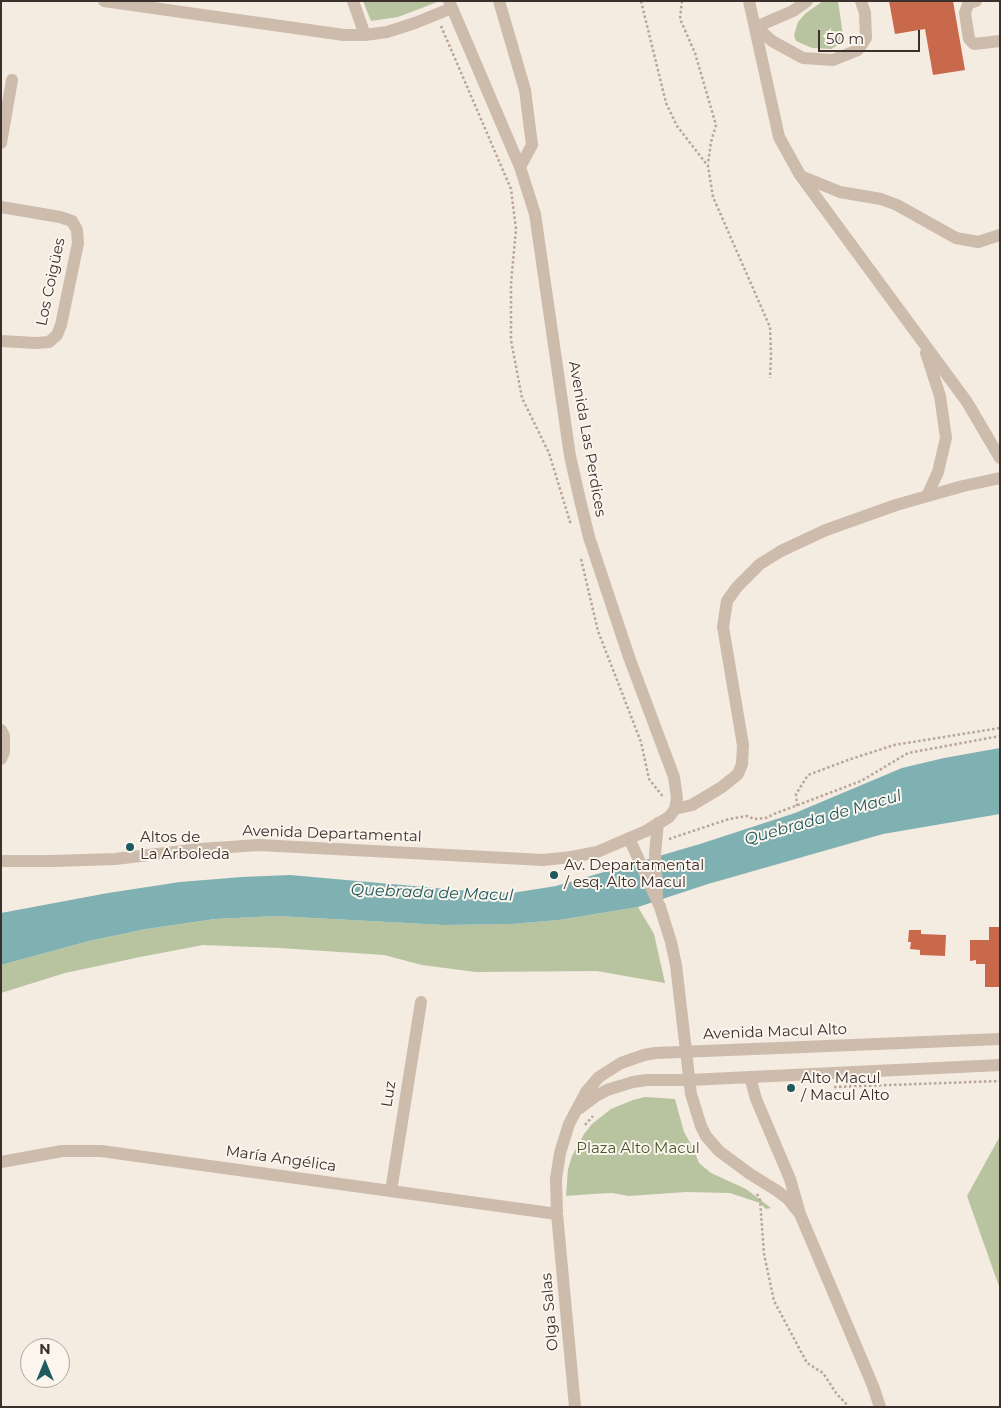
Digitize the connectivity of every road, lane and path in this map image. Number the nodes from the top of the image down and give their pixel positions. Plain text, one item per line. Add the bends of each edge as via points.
1 (104, 1) edge
2 (353, 1) edge
3 (499, 1) edge
4 (641, 1) edge
5 (682, 1) edge
6 (749, 1) edge
7 (807, 1) edge
8 (861, 1) edge
9 (976, 1) edge
10 (450, 5) edge
11 (436, 14) junction
12 (756, 27) junction
13 (365, 35) junction
14 (1000, 40) edge
15 (12, 80) dead end
16 (1, 143) edge
17 (708, 166) junction
18 (520, 168) junction
19 (800, 175) junction
20 (1, 207) edge
21 (1000, 235) edge
22 (1, 341) edge
23 (923, 343) junction
24 (770, 378) dead end
25 (1000, 458) edge
26 (1000, 478) edge
27 (927, 496) junction
28 (574, 532) dead end
29 (579, 550) dead end
30 (1000, 728) edge
31 (1, 730) edge
32 (1000, 736) edge
33 (1, 759) edge
34 (796, 806) junction
35 (667, 816) junction
36 (629, 838) junction
37 (655, 849) junction
38 (1, 861) edge
39 (658, 904) junction
40 (420, 1002) dead end
41 (1000, 1039) edge
42 (686, 1051) junction
43 (1000, 1065) edge
44 (750, 1077) junction
45 (690, 1080) junction
46 (1000, 1081) edge
47 (832, 1088) dead end
48 (576, 1111) junction
49 (597, 1112) dead end
50 (580, 1130) dead end
51 (1, 1162) edge
52 (750, 1174) junction
53 (390, 1191) junction
54 (557, 1214) junction
55 (800, 1214) junction
56 (575, 1407) edge
57 (849, 1407) edge
58 (880, 1407) edge

1 - 13 street via 325,33
2 - 13 street
3 - 18 street via 525,90 532,145
4 - 17 path via 666,102 677,126
5 - 17 path via 680,19 695,53 716,125
6 - 12 street
7 - 12 street via 793,11
8 - 12 street via 866,38 858,50 833,60 803,58 772,41
9 - 14 street via 968,4 965,13 969,39 974,44
10 - 11 street
10 - 18 street, Avenida Las Perdices
11 - 13 street via 387,32
11 - 28 path via 510,189 516,229 510,283 510,340 522,398 549,453
12 - 19 street via 779,137
15 - 16 street
17 - 24 path via 713,197 770,327
18 - 35 street, Avenida Las Perdices via 535,214 570,456 589,537 674,777 677,798
19 - 21 street via 840,192 897,205 956,238 978,242
19 - 23 street
20 - 22 street, Los Coigües via 72,221 78,243 58,335 49,342
23 - 25 street via 967,402
23 - 27 street via 940,396 946,438 938,472
26 - 27 street
27 - 35 street via 826,530 781,551 760,564 737,586 727,601 723,627 744,745 742,764 738,774 722,787
29 - 35 path via 598,631 641,742 649,779 666,800
30 - 34 path via 894,745 808,774 796,794
31 - 33 street via 4,752
32 - 34 path via 908,752 861,781
34 - 37 path via 766,818 729,819
35 - 36 street
35 - 37 street, Avenida Las Perdices
36 - 38 street, Avenida Departamental via 597,852 543,860 259,845 107,859
36 - 39 street
37 - 39 street, Avenida Las Perdices
39 - 42 street via 676,964
40 - 53 street, Luz
41 - 42 street, Avenida Macul Alto
42 - 45 street
42 - 48 street, Avenida Macul Alto via 644,1055 621,1063 593,1083
43 - 44 street, Avenida Macul Alto
44 - 45 street, Avenida Macul Alto
44 - 55 street via 790,1179
45 - 48 street, Avenida Macul Alto via 648,1080 619,1085
45 - 52 street via 697,1116 706,1136
46 - 47 path
48 - 54 street, Avenida Macul Alto via 564,1138 558,1166
49 - 50 path
51 - 53 street, María Angélica via 62,1151 101,1151
52 - 55 street via 788,1199
52 - 57 path via 751,1186 760,1200 764,1254 774,1301 807,1362 823,1373
53 - 54 street, María Angélica
54 - 56 street, Olga Salas
55 - 58 street

